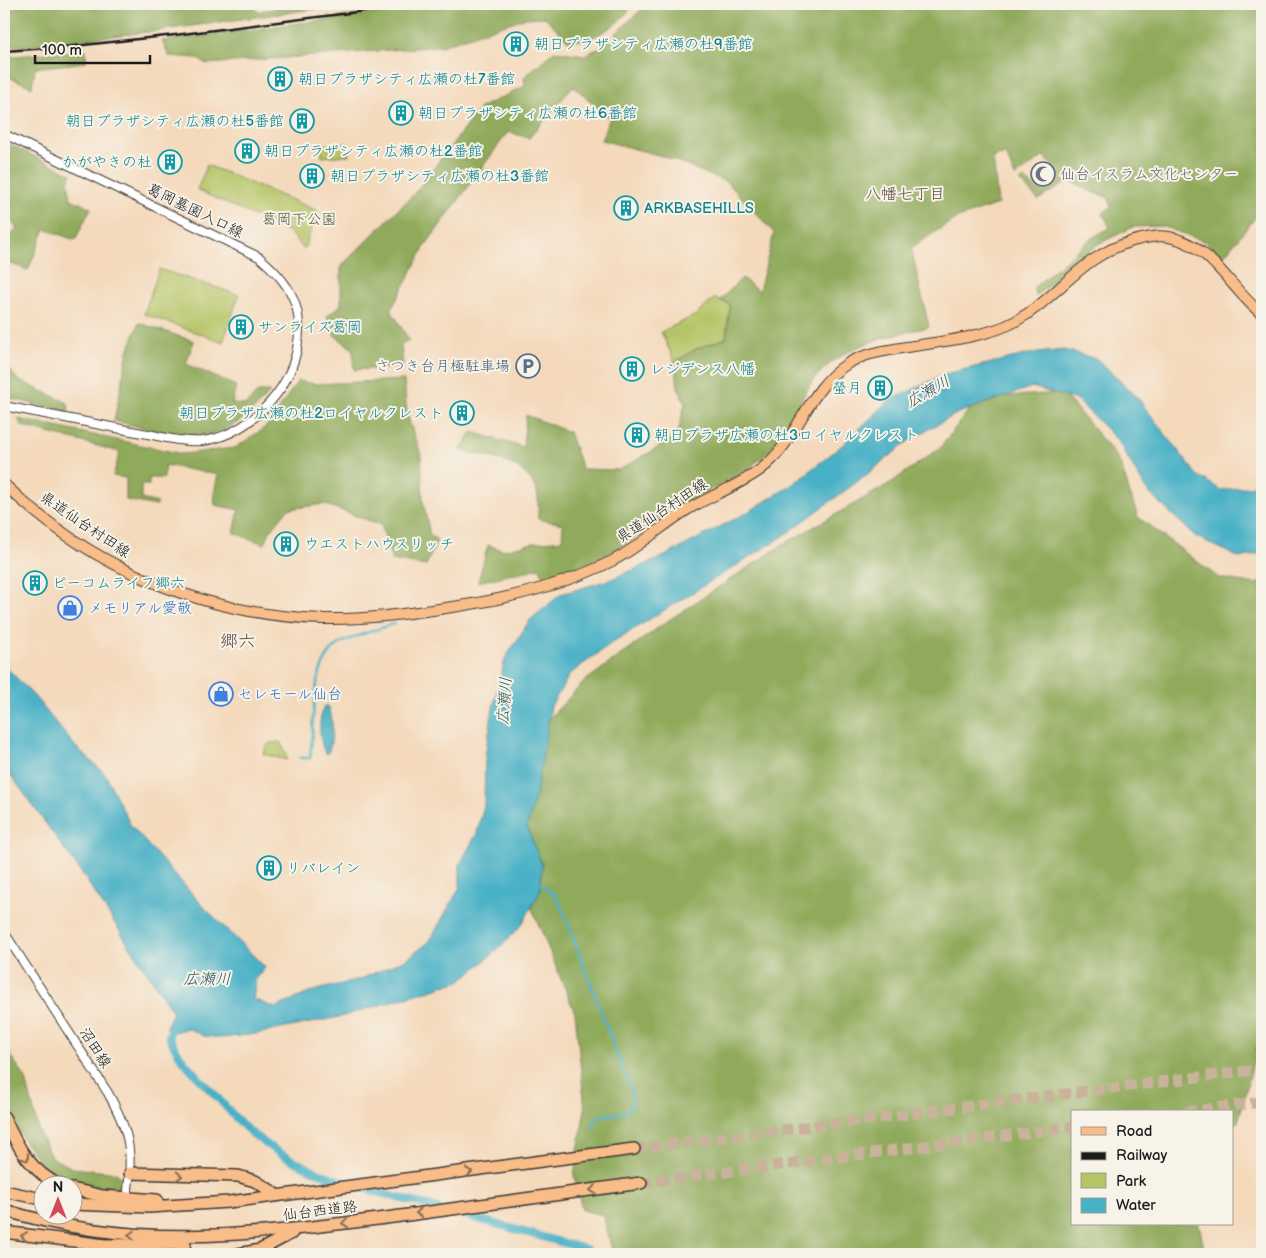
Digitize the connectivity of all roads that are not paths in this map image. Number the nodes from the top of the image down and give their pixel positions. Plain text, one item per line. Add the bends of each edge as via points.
1 (4, 134) edge
2 (1262, 314) edge
3 (4, 406) edge
4 (4, 484) edge
5 (4, 932) edge
6 (4, 1117) edge
7 (634, 1149) tunnel mouth
8 (130, 1173) junction
9 (45, 1176) edge
10 (641, 1183) tunnel mouth
11 (128, 1190) dead end
12 (4, 1191) edge
13 (82, 1191) edge
14 (273, 1192) junction
15 (302, 1192) junction
16 (32, 1197) edge
17 (82, 1205) edge
18 (4, 1210) edge
19 (305, 1228) junction
20 (4, 1232) edge
21 (246, 1235) junction
22 (238, 1254) edge

1 - 3 street, 葛岡墓園入口線 via 259,257 288,286 299,318 297,350 280,389 263,411 220,437 187,441
2 - 4 main road, 県道仙台村田線 via 1200,251 1184,241 1164,236 1128,242 1091,260 1036,307 1010,324 971,335 872,353 852,361 827,382 788,441 770,461 758,471 687,510 616,559 538,590 421,612 339,619 281,616 217,605 153,584 100,556 45,518
5 - 8 street, 沼田線 via 108,1093 128,1135
6 -> 9 highway via 27,1160
15 -> 7 highway, 仙台西道路
8 - 11 street, 沼田線
8 -> 14 highway via 238,1176 255,1180
10 -> 19 highway, 仙台西道路
12 - 16 highway
13 - 14 highway via 103,1196 165,1200
14 - 15 highway
15 - 17 highway, 仙台西道路 via 189,1206
21 -> 18 highway, 仙台西道路 via 127,1235 62,1225
19 - 21 highway, 仙台西道路
19 - 22 highway via 260,1250
21 -> 20 highway via 191,1244 128,1246 76,1243

